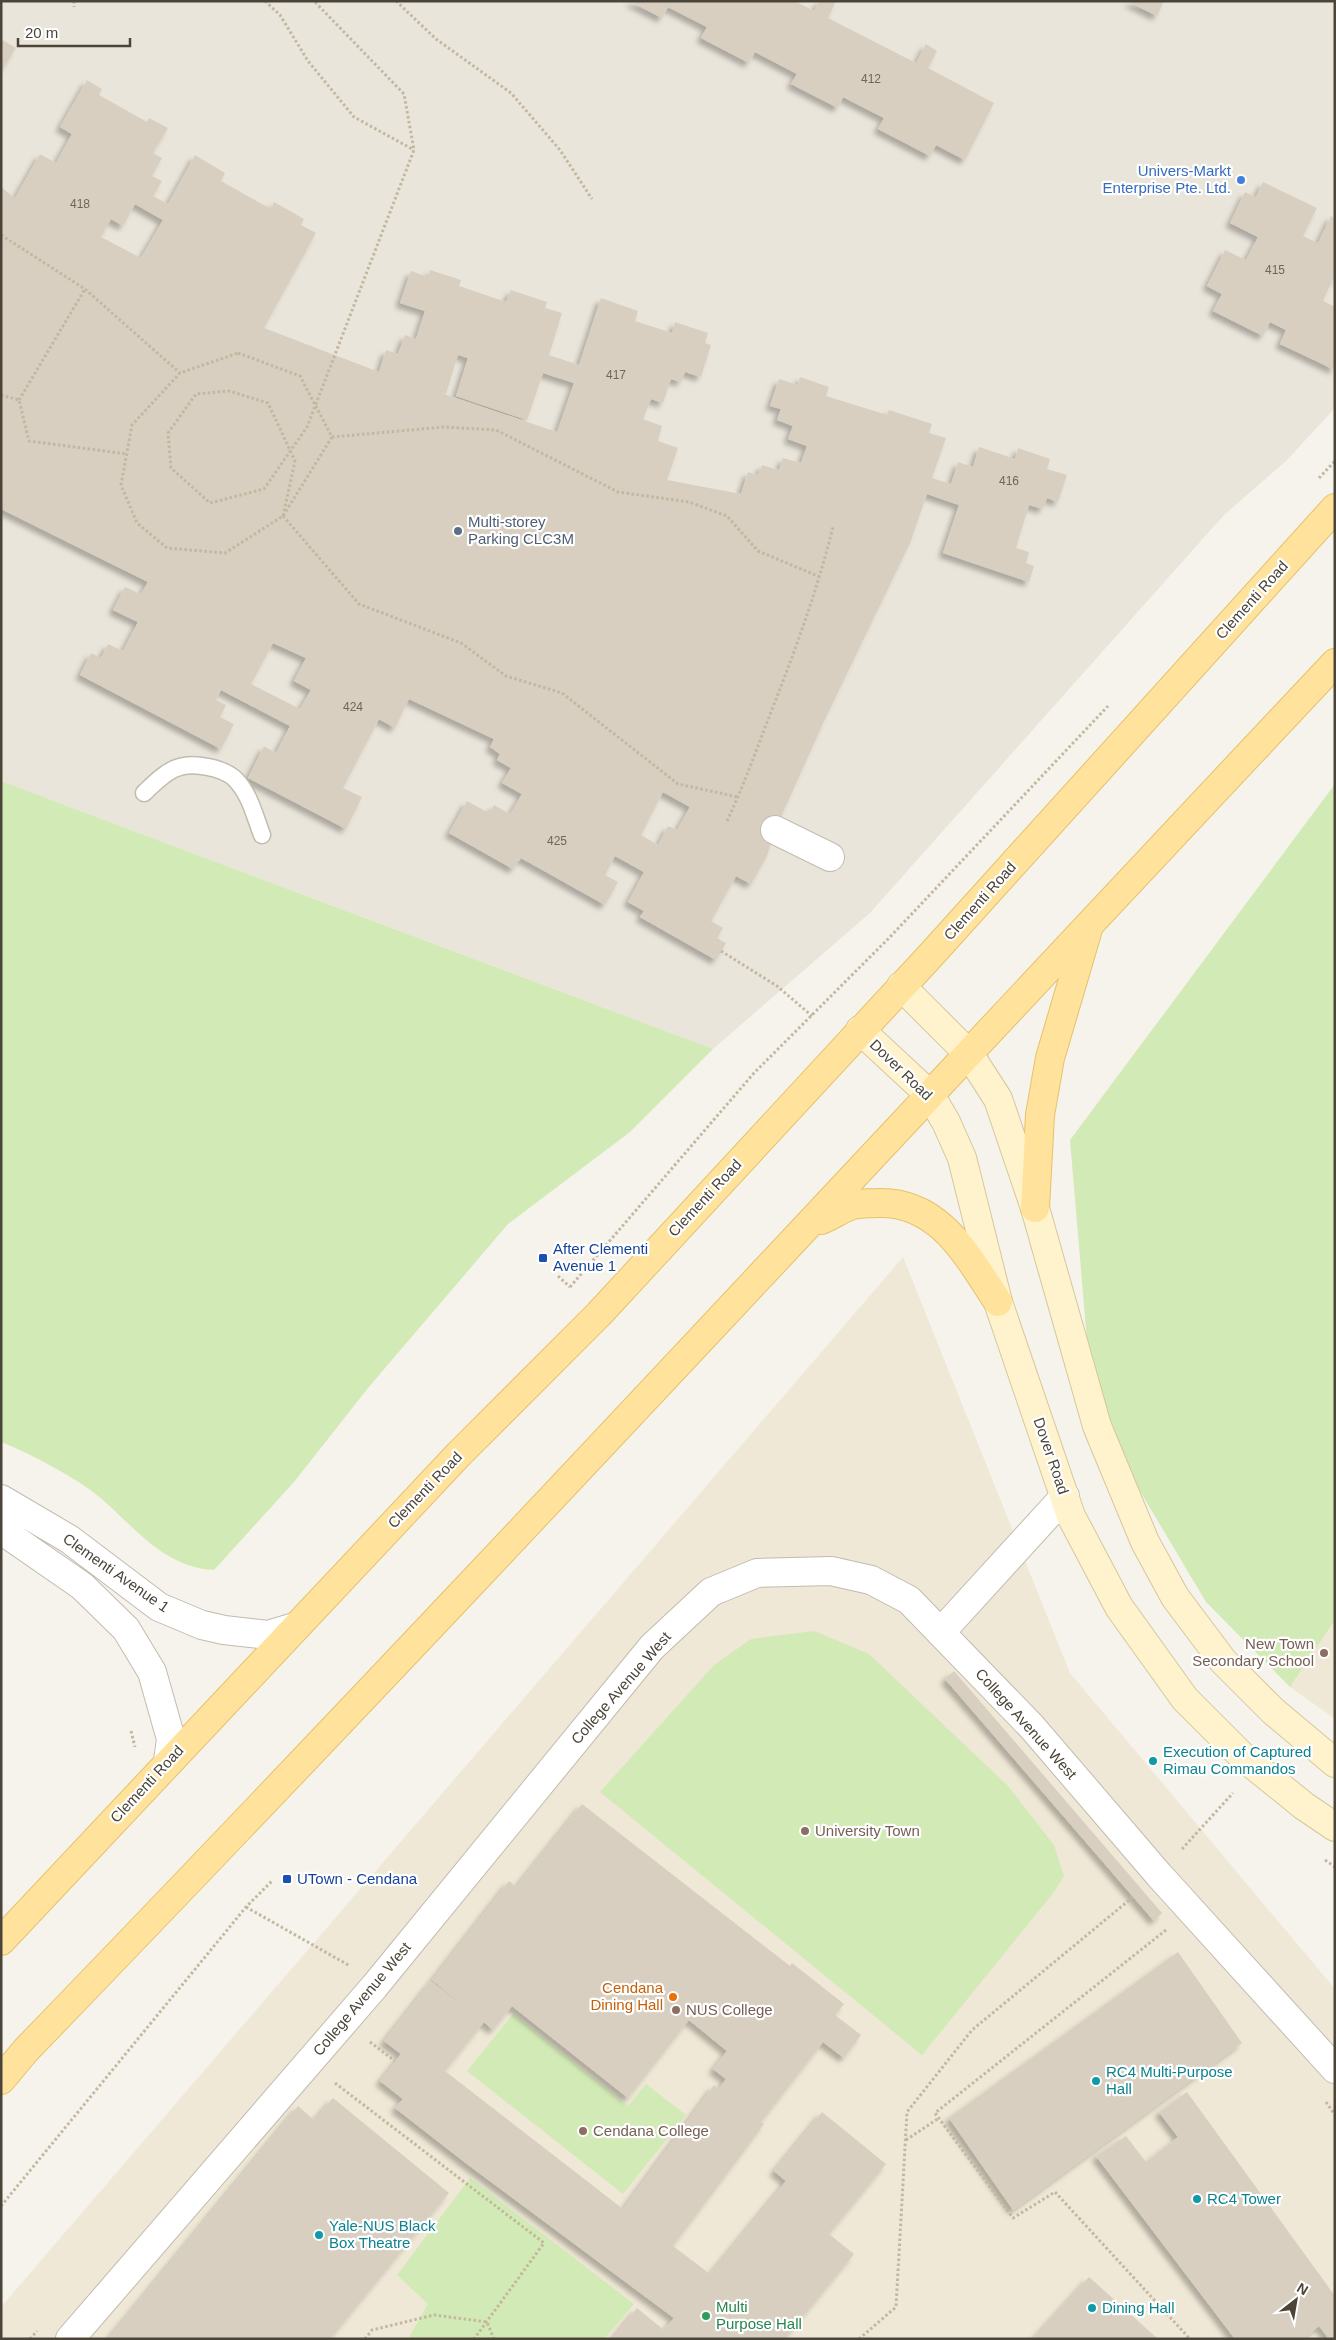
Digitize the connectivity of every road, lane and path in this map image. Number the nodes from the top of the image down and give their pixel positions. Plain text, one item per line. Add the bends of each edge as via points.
1 (74, 1) edge
2 (265, 1) edge
3 (314, 1) edge
4 (396, 1) edge
5 (74, 7) dead end
6 (414, 150) junction
7 (592, 199) dead end
8 (1, 235) edge
9 (85, 288) junction
10 (180, 373) junction
11 (1, 395) edge
12 (19, 400) junction
13 (316, 406) junction
14 (332, 437) junction
15 (290, 451) junction
16 (127, 454) junction
17 (1335, 461) edge
18 (1315, 482) dead end
19 (1335, 508) edge
20 (284, 516) junction
21 (833, 528) dead end
22 (820, 577) junction
23 (1335, 663) edge
24 (1113, 700) dead end
25 (144, 793) dead end
26 (738, 797) junction
27 (727, 821) dead end
28 (775, 830) dead end
29 (262, 835) dead end
30 (830, 857) dead end
31 (1090, 923) junction
32 (721, 951) dead end
33 (901, 986) junction
34 (812, 1016) junction
35 (860, 1030) junction
36 (969, 1054) junction
37 (930, 1095) junction
38 (1035, 1208) junction
39 (805, 1228) junction
40 (570, 1287) dead end
41 (998, 1302) junction
42 (1065, 1496) junction
43 (1, 1499) edge
44 (1, 1530) edge
45 (295, 1628) junction
46 (941, 1632) junction
47 (130, 1727) dead end
48 (136, 1753) dead end
49 (168, 1761) junction
50 (1335, 1763) edge
51 (1227, 1785) dead end
52 (1234, 1792) junction
53 (1241, 1798) dead end
54 (1335, 1826) edge
55 (1319, 1856) dead end
56 (1335, 1867) edge
57 (1159, 1875) junction
58 (272, 1881) dead end
59 (1134, 1896) dead end
60 (246, 1907) junction
61 (1166, 1930) dead end
62 (1, 1941) edge
63 (374, 1987) junction
64 (364, 2038) dead end
65 (395, 2061) dead end
66 (1335, 2069) edge
67 (329, 2078) dead end
68 (1, 2080) edge
69 (939, 2118) junction
70 (906, 2141) junction
71 (1, 2206) edge
72 (486, 2322) junction
73 (70, 2339) edge
74 (365, 2339) edge
75 (474, 2339) edge
76 (494, 2339) edge
77 (860, 2339) edge
78 (1190, 2339) edge

1 - 5 path
2 - 6 path via 280,15 308,61 354,117
3 - 6 path via 404,94
4 - 7 path via 436,39 511,93 560,150
6 - 13 path
8 - 9 path
9 - 10 path
9 - 12 path
10 - 13 path via 238,353 300,376
10 - 16 path via 132,425
11 - 12 path
12 - 16 path via 29,442
13 - 14 path
13 - 15 path via 307,427
14 - 20 path
14 - 22 path via 444,427 496,430 618,492 689,502 727,516 758,551
15 - 15 path via 264,489 210,503 172,468 168,433 196,394 229,391 268,403
15 - 20 path via 295,461
16 - 20 path via 121,485 137,523 167,548 225,553
17 - 18 path
19 - 33 main road, Clementi Road
20 - 26 path via 359,604 461,643 506,676 562,693 678,784
21 - 22 path
22 - 26 path
23 - 31 main road
24 - 34 path
25 - 29 lane via 165,773 191,763 216,768 235,779 252,806
26 - 27 path
28 - 30 street
31 - 36 main road
31 - 38 main road via 1050,1058 1040,1114
32 - 34 path via 777,986
33 - 35 main road, Clementi Road
33 - 36 street
34 - 40 path via 754,1073
35 - 37 street, Dover Road
35 - 45 main road, Clementi Road via 599,1314 459,1454
36 - 37 main road
36 - 38 street via 998,1099
37 - 39 main road
37 - 41 street, Dover Road via 962,1158
38 - 50 street via 1097,1426 1146,1542 1175,1597 1223,1661 1273,1711
39 - 41 main road via 864,1203 890,1202 914,1208 934,1218 961,1247
39 - 68 main road
41 - 42 street, Dover Road
42 - 46 street
42 - 54 street, Dover Road via 1070,1516 1119,1607 1184,1699 1242,1756 1304,1806
43 - 45 street, Clementi Avenue 1 via 69,1539 159,1607 202,1625 224,1630 268,1635
44 - 49 street, Clementi Avenue 1 via 82,1586 126,1629 152,1672 171,1739
45 - 49 main road, Clementi Road
46 - 57 street, College Avenue West via 1032,1727
46 - 63 street, College Avenue West via 909,1600 871,1580 831,1571 757,1573 711,1592 652,1647
47 - 48 path
49 - 62 main road, Clementi Road
51 - 52 path
52 - 53 path
52 - 57 path
55 - 56 path
57 - 66 street, College Avenue West
58 - 60 path
59 - 70 path via 972,2030 907,2112
60 - 63 path via 351,1967
60 - 71 path
61 - 69 path via 935,2113
63 - 73 street, College Avenue West
64 - 65 path
67 - 72 path via 544,2243
69 - 70 path
69 - 78 path via 1013,2218 1055,2192
70 - 77 path via 896,2307
72 - 74 path via 434,2315 372,2330
72 - 75 path
72 - 76 path

